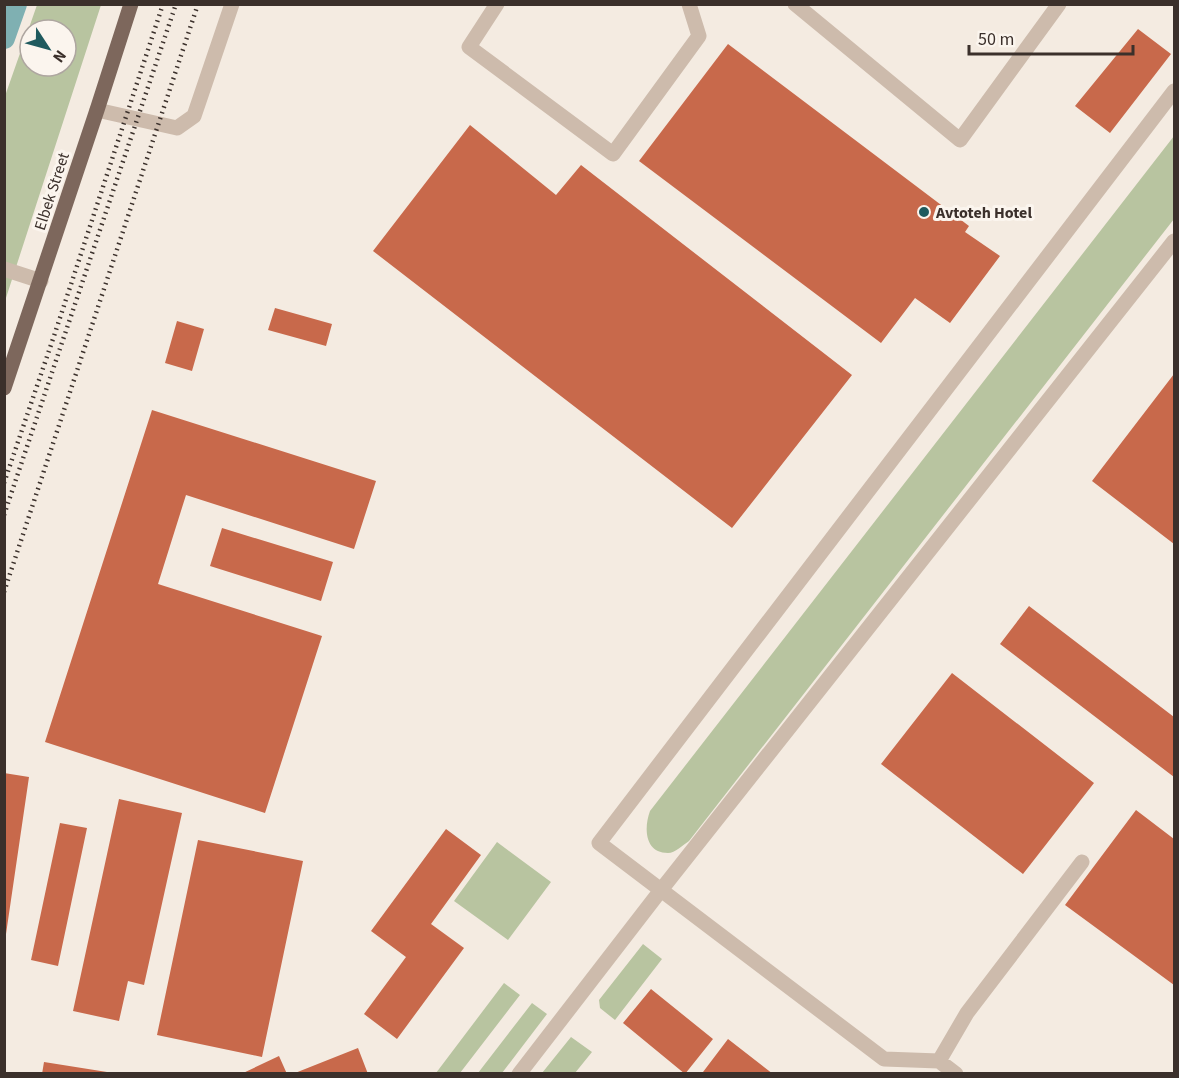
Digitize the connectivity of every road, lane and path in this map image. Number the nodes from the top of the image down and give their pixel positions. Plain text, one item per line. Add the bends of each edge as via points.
1 (130, 4) edge
2 (232, 4) edge
3 (497, 4) edge
4 (689, 4) edge
5 (795, 4) edge
6 (1059, 4) edge
7 (1174, 91) edge
8 (97, 110) junction
9 (1174, 241) edge
10 (4, 268) edge
11 (41, 281) junction
12 (4, 388) edge
13 (1082, 862) dead end
14 (661, 890) junction
15 (939, 1061) junction
16 (519, 1074) edge
17 (956, 1074) edge

1 - 8 main road, Elbek Street
2 - 8 street via 195,116 177,128
3 - 4 street via 469,47 613,154 699,36
5 - 6 street via 960,140
7 - 14 street via 599,843
8 - 11 main road, Elbek Street
9 - 14 street
10 - 11 street
11 - 12 main road, Elbek Street
13 - 15 street via 967,1013
14 - 15 street via 884,1059
14 - 16 street
15 - 17 street

